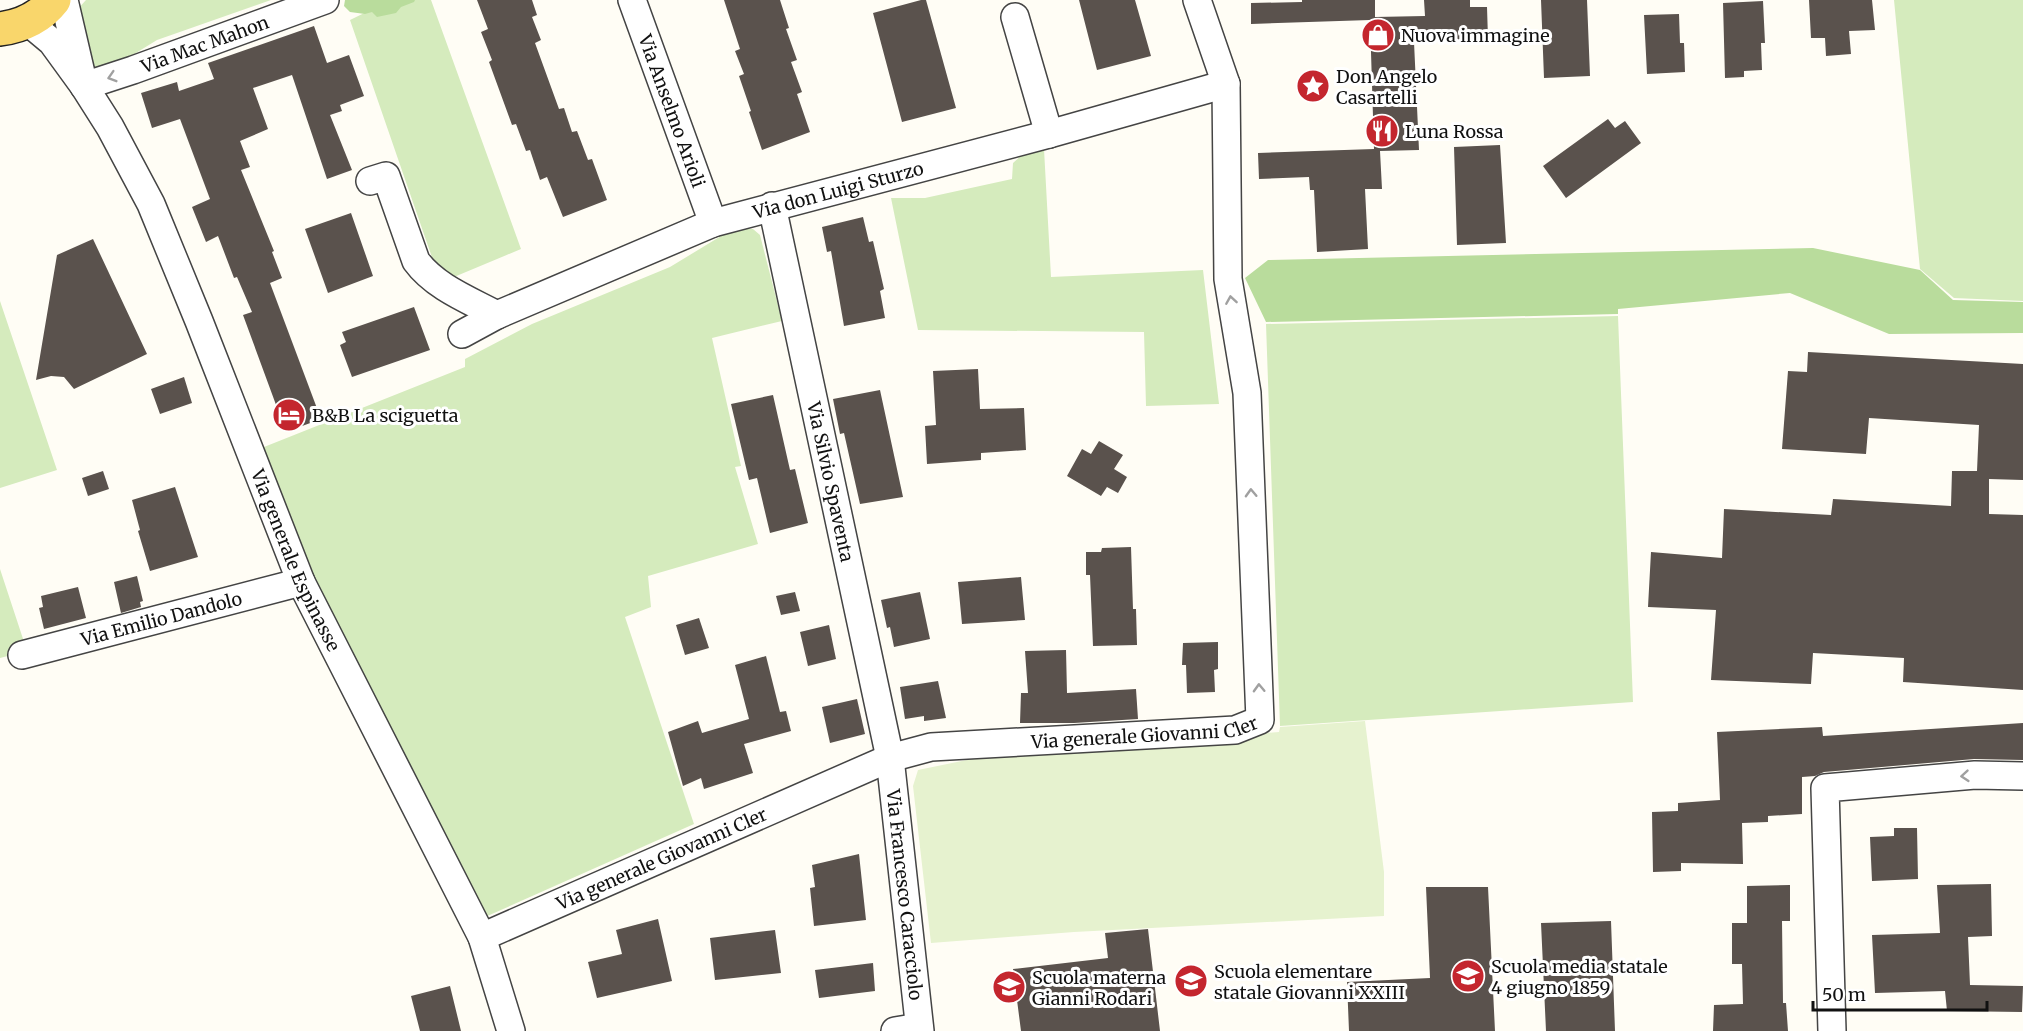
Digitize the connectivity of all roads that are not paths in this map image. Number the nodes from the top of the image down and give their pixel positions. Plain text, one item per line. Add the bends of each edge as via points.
1 (54, 0) edge
2 (64, 0) edge
3 (325, 0) edge
4 (632, 0) edge
5 (1197, 0) edge
6 (1015, 17) dead end
7 (14, 26) edge
8 (1226, 84) junction
9 (84, 86) junction
10 (1049, 134) junction
11 (370, 181) dead end
12 (772, 206) junction
13 (713, 223) junction
14 (497, 315) junction
15 (462, 334) dead end
16 (301, 582) junction
17 (22, 655) dead end
18 (890, 758) junction
19 (2023, 776) edge
20 (482, 937) junction
21 (911, 1030) edge
22 (511, 1031) edge
23 (1832, 1031) edge

1 - 7 main road via 47,9
2 - 9 street, Via generale Espinasse
3 -> 9 street, Via Mac Mahon
4 - 13 street, Via Anselmo Arioli
5 - 8 street, Via generale Giovanni Cler
6 - 10 street
7 - 9 street, Via generale Espinasse via 52,42
8 - 10 street, Via don Luigi Sturzo
18 -> 8 street, Via generale Giovanni Cler via 932,747 1235,730 1260,720 1246,393 1228,279
9 - 16 street, Via generale Espinasse via 151,204
10 - 12 street, Via don Luigi Sturzo
11 - 14 street via 386,176 416,261 423,270 453,292
12 - 13 street, Via don Luigi Sturzo
12 - 18 street, Via Silvio Spaventa
13 - 14 street, Via don Luigi Sturzo
14 - 15 street, Via don Luigi Sturzo
16 - 17 street, Via Emilio Dandolo
16 - 20 street, Via generale Espinasse
18 - 20 street, Via generale Giovanni Cler
18 - 21 street, Via Francesco Caracciolo
19 -> 23 street via 1975,774 1825,788
20 - 22 street, Via generale Espinasse

